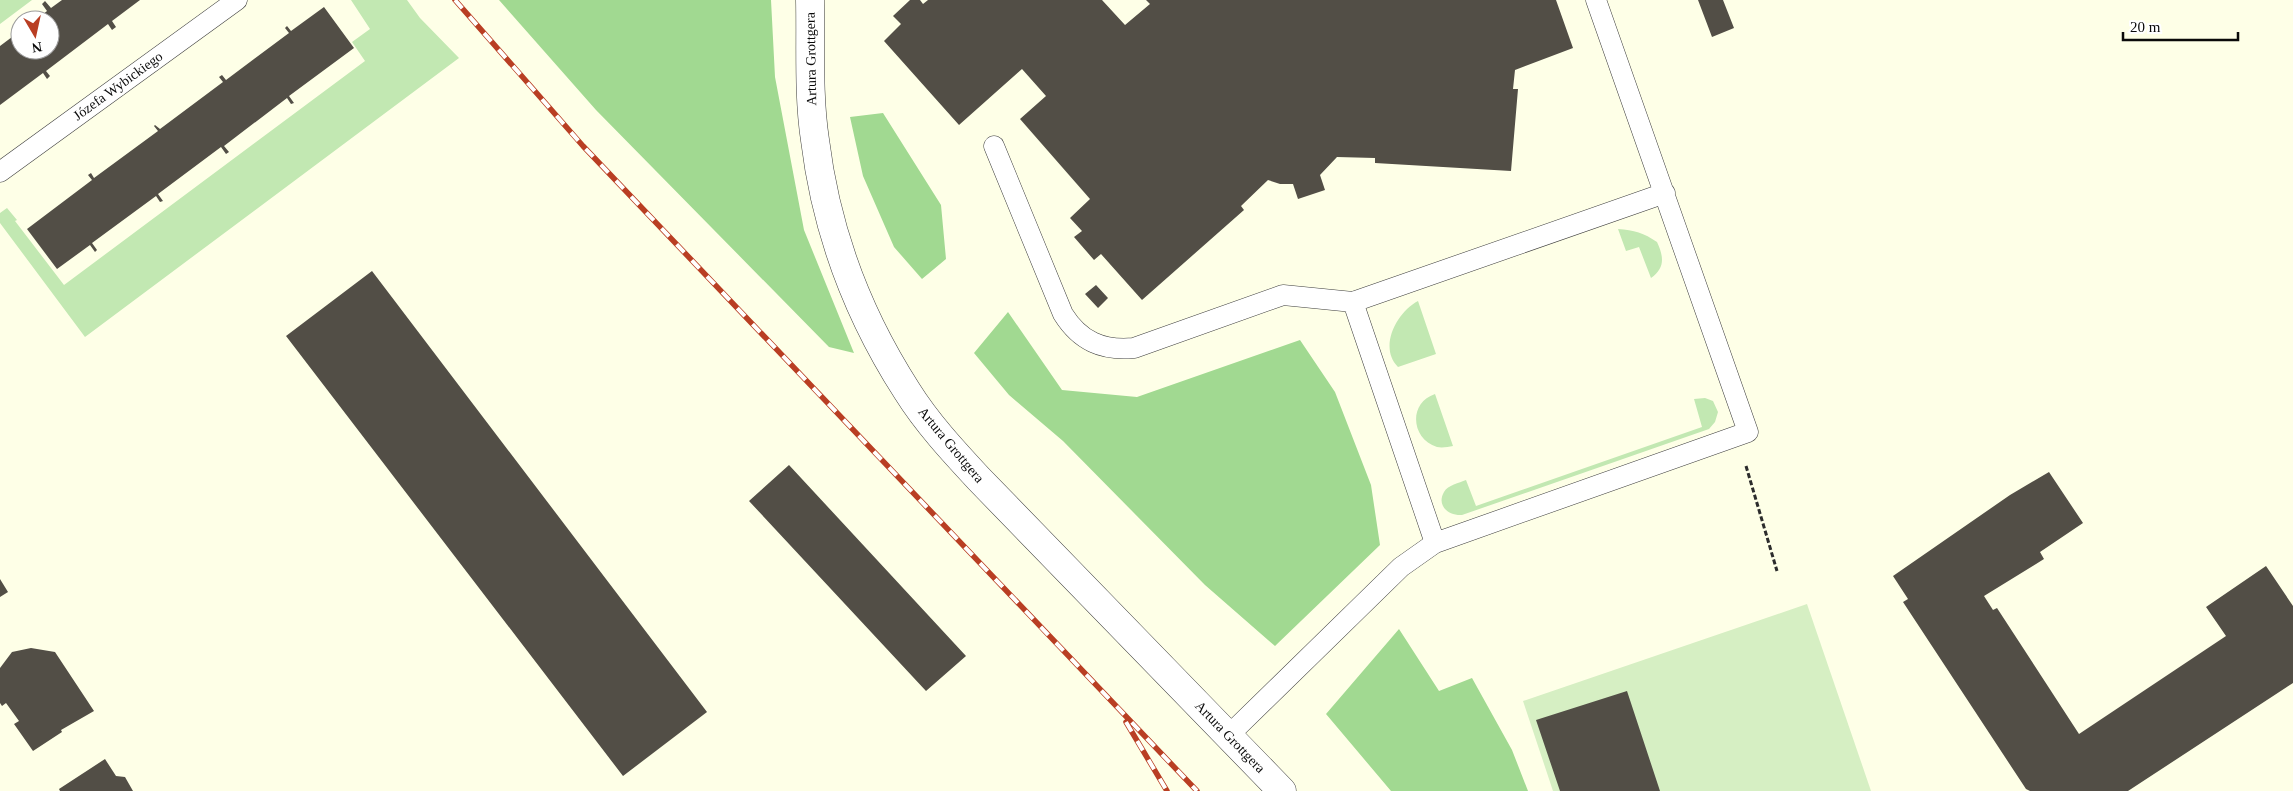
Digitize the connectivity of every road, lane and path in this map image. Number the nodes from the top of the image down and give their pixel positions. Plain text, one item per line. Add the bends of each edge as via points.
1 (237, 0) edge
2 (810, 0) edge
3 (1596, 0) edge
4 (994, 146) dead end
5 (0, 172) edge
6 (1665, 193) junction
7 (1353, 302) junction
8 (1736, 436) junction
9 (1435, 544) junction
10 (1777, 570) dead end
11 (1229, 735) junction
12 (1282, 791) edge

1 - 5 lane, Józefa Wybickiego
2 - 11 street, Artura Grottgera via 814,139 823,189 835,239 879,345 908,392 959,458
3 - 6 lane
4 - 7 lane via 1063,314 1071,326 1092,343 1118,350 1134,348 1283,296
6 - 7 lane
6 - 8 lane via 1748,432
7 - 9 lane
8 - 9 lane
8 - 10 path
9 - 11 lane via 1401,566
11 - 12 street, Artura Grottgera

